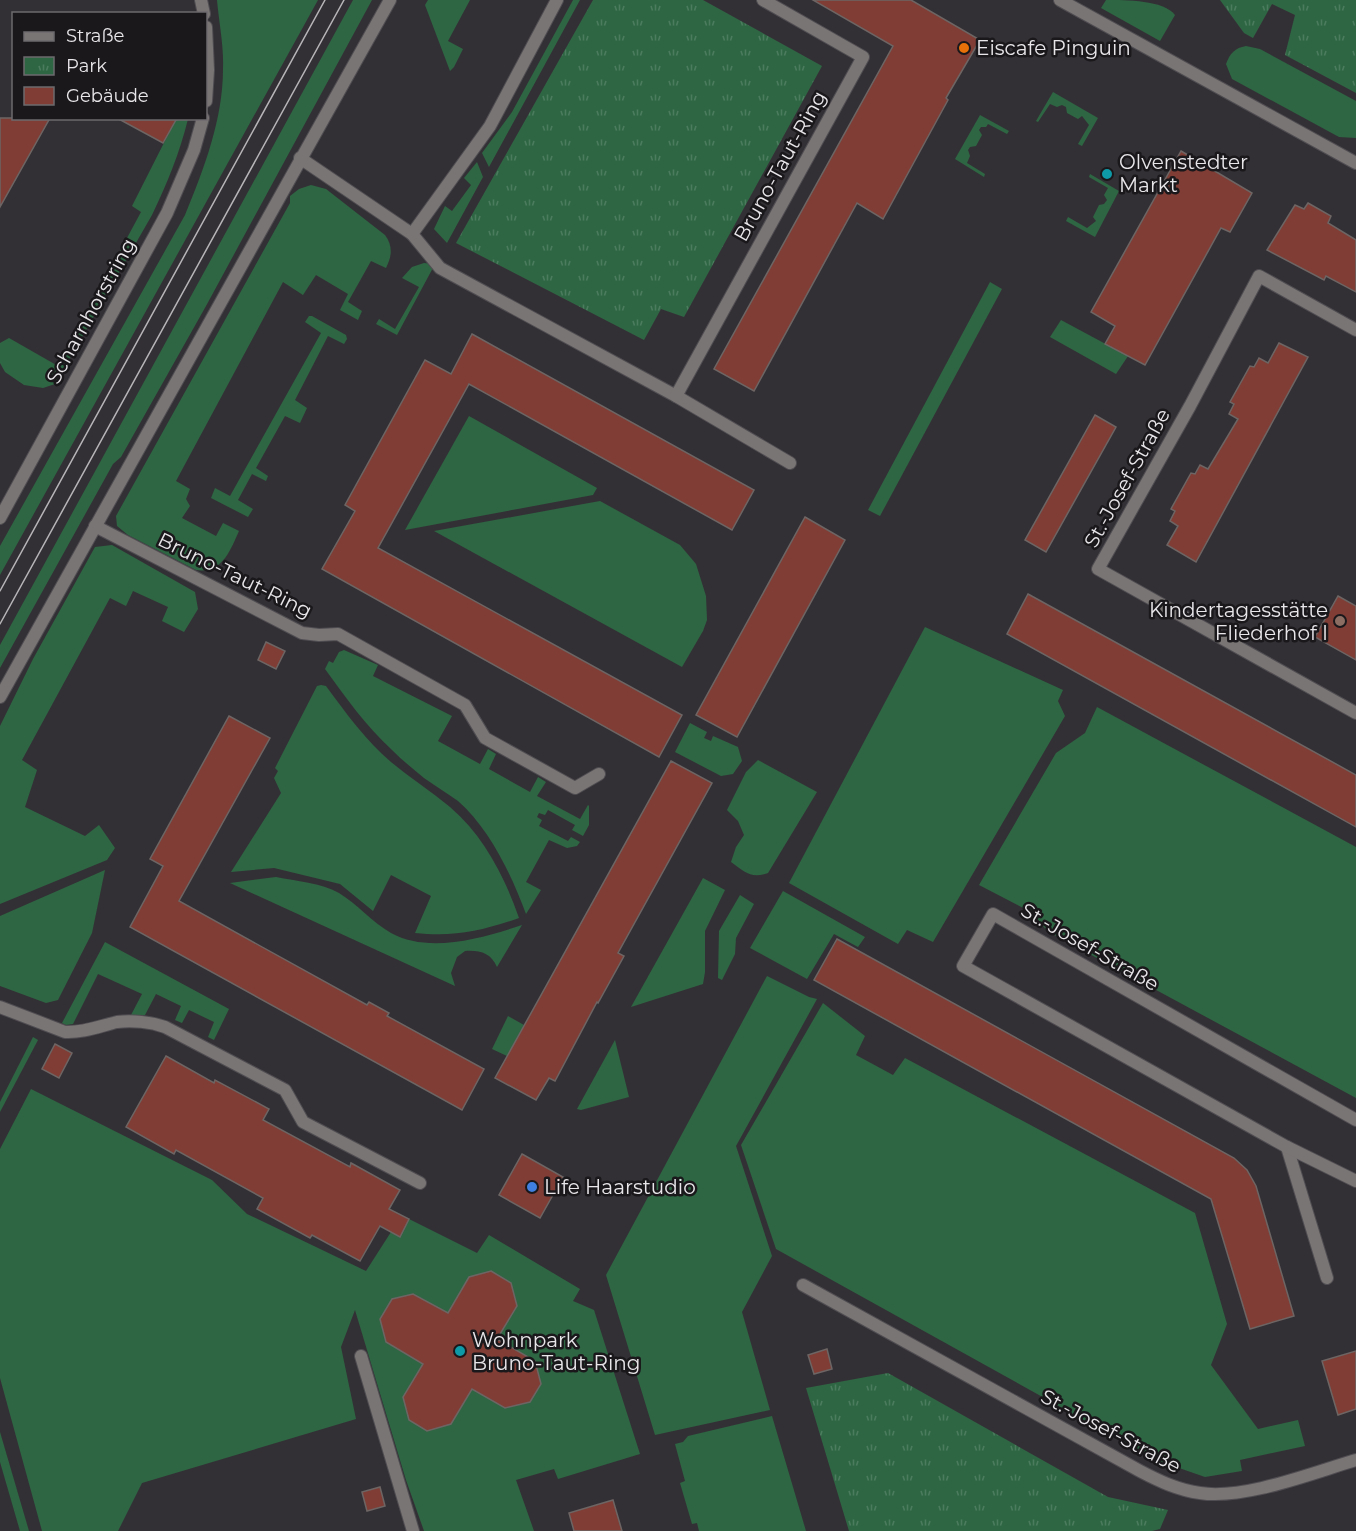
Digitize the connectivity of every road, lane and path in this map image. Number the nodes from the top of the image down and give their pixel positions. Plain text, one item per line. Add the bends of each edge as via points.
1 (390, 0) edge
2 (557, 0) edge
3 (763, 0) edge
4 (1060, 0) edge
5 (207, 48) edge
6 (207, 86) edge
7 (202, 120) edge
8 (300, 158) junction
9 (1356, 163) edge
10 (412, 234) junction
11 (1356, 330) edge
12 (676, 396) junction
13 (790, 463) dead end
14 (0, 518) edge
15 (95, 526) junction
16 (0, 697) edge
17 (1356, 713) edge
18 (598, 774) dead end
19 (0, 1007) edge
20 (1356, 1120) edge
21 (1287, 1148) junction
22 (1356, 1181) edge
23 (420, 1183) dead end
24 (1327, 1278) dead end
25 (803, 1285) dead end
26 (361, 1356) dead end
27 (1356, 1460) edge
28 (413, 1531) edge

1 - 8 street
2 - 10 street via 490,126
3 - 12 street, Bruno-Taut-Ring via 863,57
4 - 9 street
5 - 6 street
7 - 14 street, Scharnhorstring via 167,213
8 - 10 street
8 - 15 street
10 - 12 street via 440,268
11 - 17 street, St.-Josef-Straße via 1258,276 1098,569
12 - 13 street
15 - 16 street
15 - 18 street, Bruno-Taut-Ring via 302,633 338,634 465,705 485,738 575,788
19 - 23 street via 65,1032 123,1022 165,1027 285,1090 303,1122
20 - 21 street, St.-Josef-Straße via 993,914 963,966
21 - 22 street, St.-Josef-Straße
21 - 24 street
25 - 27 street, St.-Josef-Straße via 1164,1484 1217,1495
26 - 28 street

